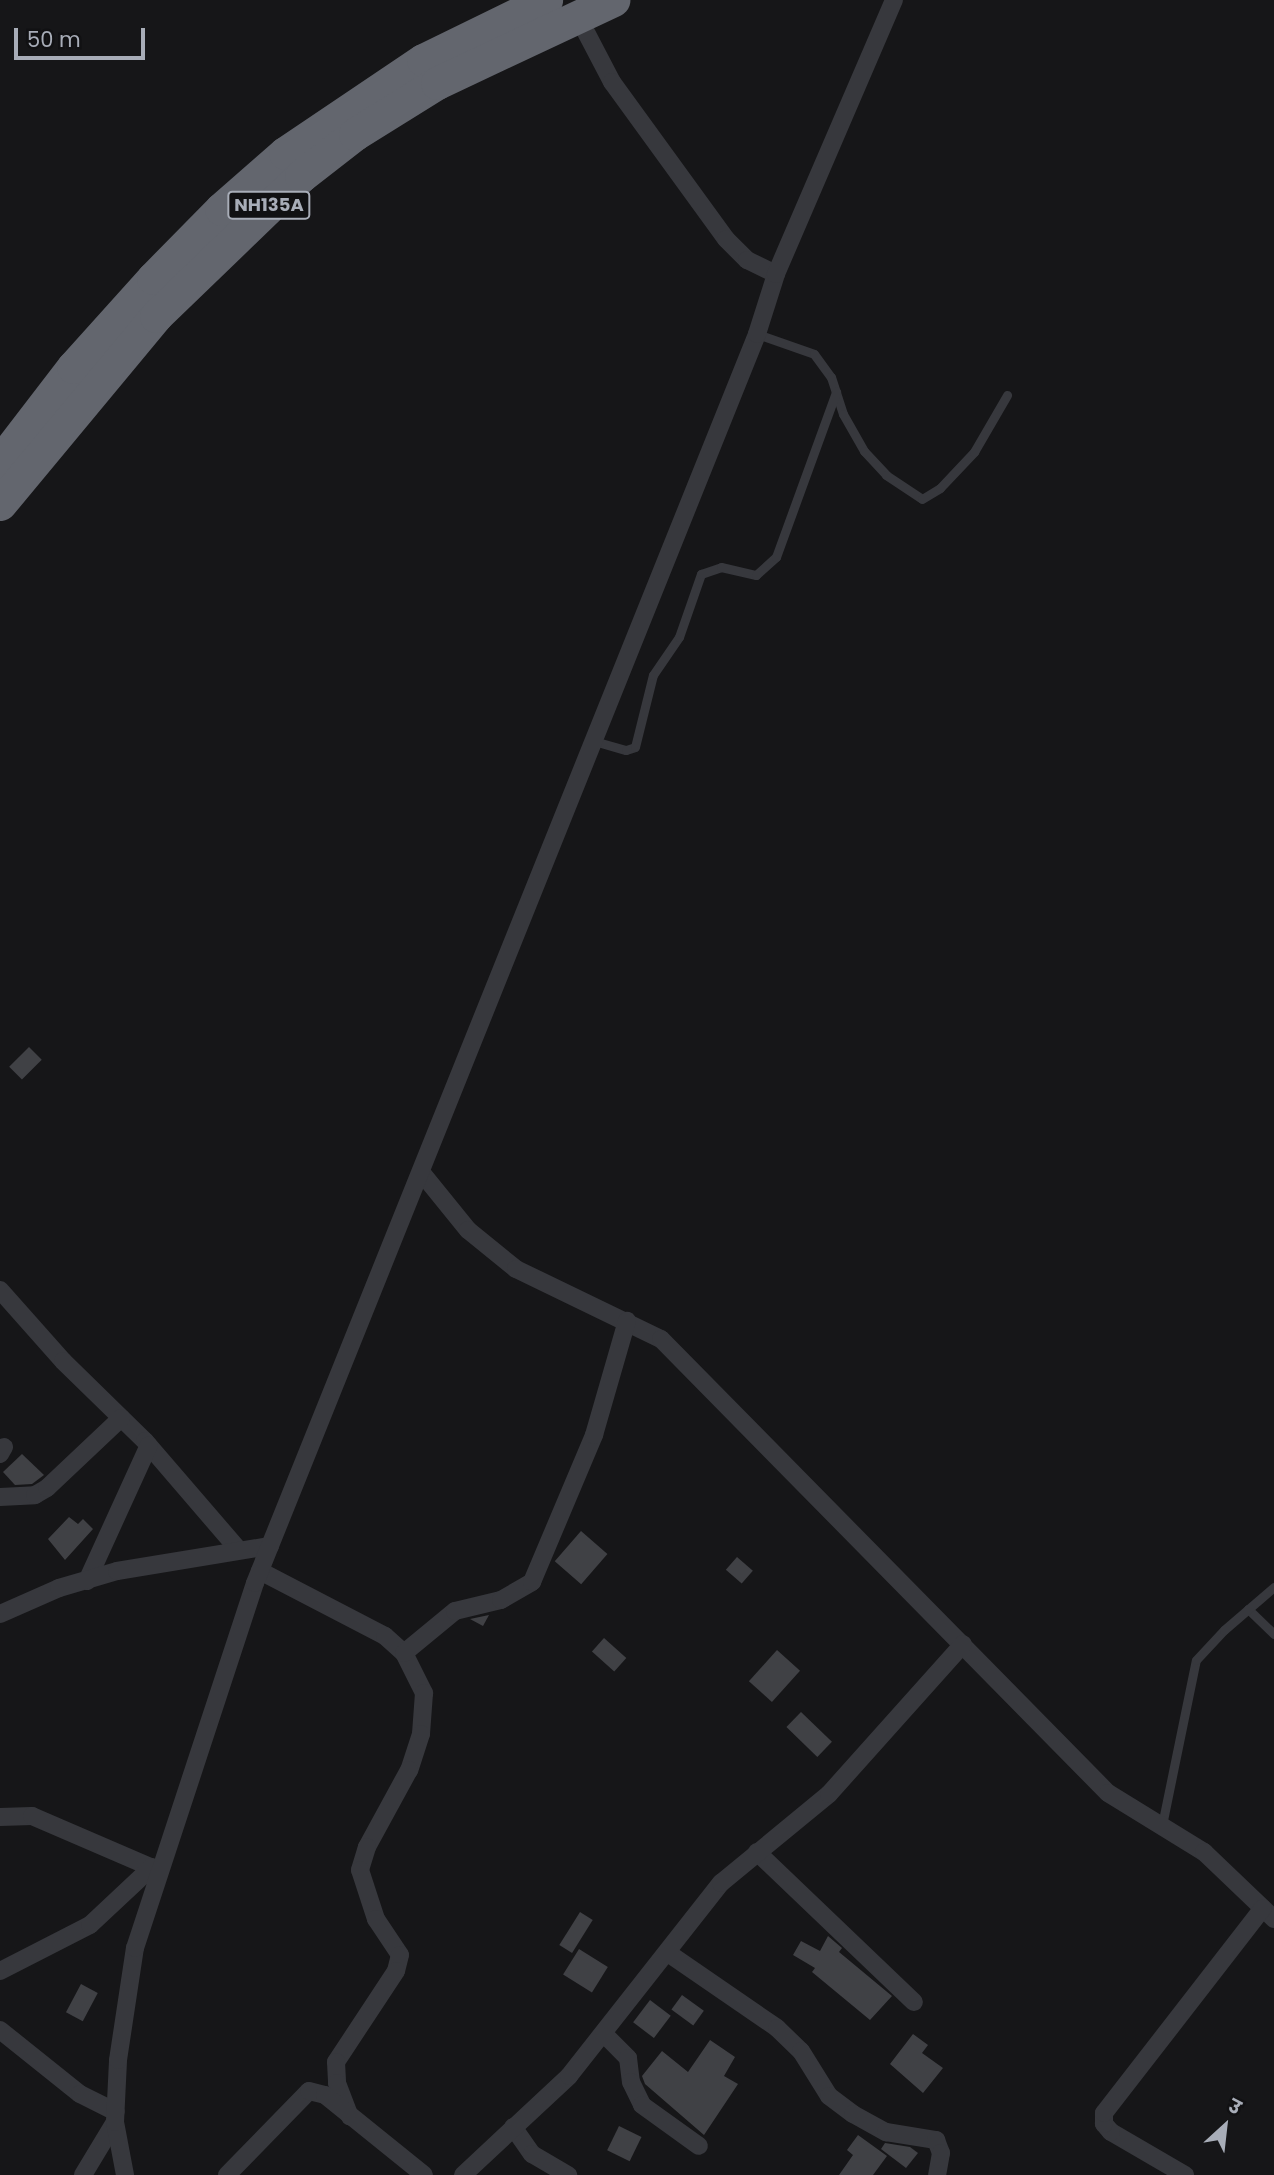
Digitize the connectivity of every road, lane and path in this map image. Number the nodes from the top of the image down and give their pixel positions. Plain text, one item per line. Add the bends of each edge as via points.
1 (546, 0) edge
2 (612, 0) edge
3 (894, 0) edge
4 (577, 15) junction
5 (776, 274) junction
6 (757, 334) junction
7 (836, 392) junction
8 (1007, 395) dead end
9 (0, 462) edge
10 (0, 504) edge
11 (594, 741) junction
12 (421, 1172) junction
13 (0, 1290) edge
14 (627, 1321) junction
15 (121, 1418) junction
16 (149, 1445) junction
17 (0, 1497) edge
18 (270, 1546) junction
19 (238, 1549) junction
20 (260, 1571) junction
21 (87, 1581) junction
22 (1274, 1587) edge
23 (1248, 1609) junction
24 (0, 1614) edge
25 (1274, 1634) edge
26 (963, 1644) junction
27 (404, 1653) junction
28 (0, 1817) edge
29 (1162, 1825) junction
30 (757, 1852) junction
31 (156, 1869) junction
32 (1268, 1914) edge
33 (668, 1953) junction
34 (0, 1971) edge
35 (914, 2002) dead end
36 (0, 2030) edge
37 (604, 2034) junction
38 (116, 2117) junction
39 (351, 2117) junction
40 (513, 2127) junction
41 (699, 2147) dead end
42 (83, 2175) edge
43 (125, 2175) edge
44 (227, 2175) edge
45 (424, 2175) edge
46 (463, 2175) edge
47 (568, 2175) edge
48 (937, 2175) edge
49 (1185, 2175) edge

1 - 9 highway, NH135A via 423,60 285,153 220,209 153,278 73,367
2 - 4 highway, NH135A
3 - 5 street
4 - 5 street via 612,82 726,239 747,260
4 - 10 highway, NH135A via 437,83 355,134 301,176 156,316
5 - 6 street
6 - 7 lane via 814,354
6 - 11 street
7 - 8 lane via 864,451 896,483 922,499 940,488 974,452
7 - 11 lane via 776,557 757,575 721,568 701,574 677,643 653,675 639,741 626,750
11 - 12 street
12 - 14 street via 468,1230 516,1269
12 - 18 street
13 - 15 street
14 - 26 street via 661,1339 690,1364
14 - 27 street via 574,1491 533,1582 501,1600 455,1611
15 - 16 street
15 - 17 street via 47,1488 35,1495
16 - 19 street
16 - 21 street
18 - 19 street
18 - 20 street
19 - 21 street
20 - 27 street via 362,1621
20 - 31 street
21 - 24 street
22 - 23 lane
23 - 25 lane
23 - 29 lane via 1196,1660
26 - 29 street via 1108,1793
26 - 30 street via 830,1794
27 - 39 street via 424,1693 421,1734 409,1770 360,1870 376,1919 400,1955 396,1971 335,2062 337,2083
28 - 31 street via 32,1816
29 - 32 street via 1204,1852
30 - 33 street via 721,1883
30 - 35 street via 870,1955
31 - 34 street via 90,1925
31 - 38 street via 135,1948
32 - 49 street via 1104,2113 1104,2124 1111,2132
33 - 37 street
33 - 48 street via 777,2028 801,2051 829,2096 853,2114 886,2132 936,2140 941,2154
36 - 38 street
37 - 40 street via 569,2076
37 - 41 street via 628,2058 634,2093 642,2105
38 - 42 street
38 - 43 street
39 - 44 street via 325,2095 300,2094
39 - 45 street
40 - 46 street
40 - 47 street via 532,2154

